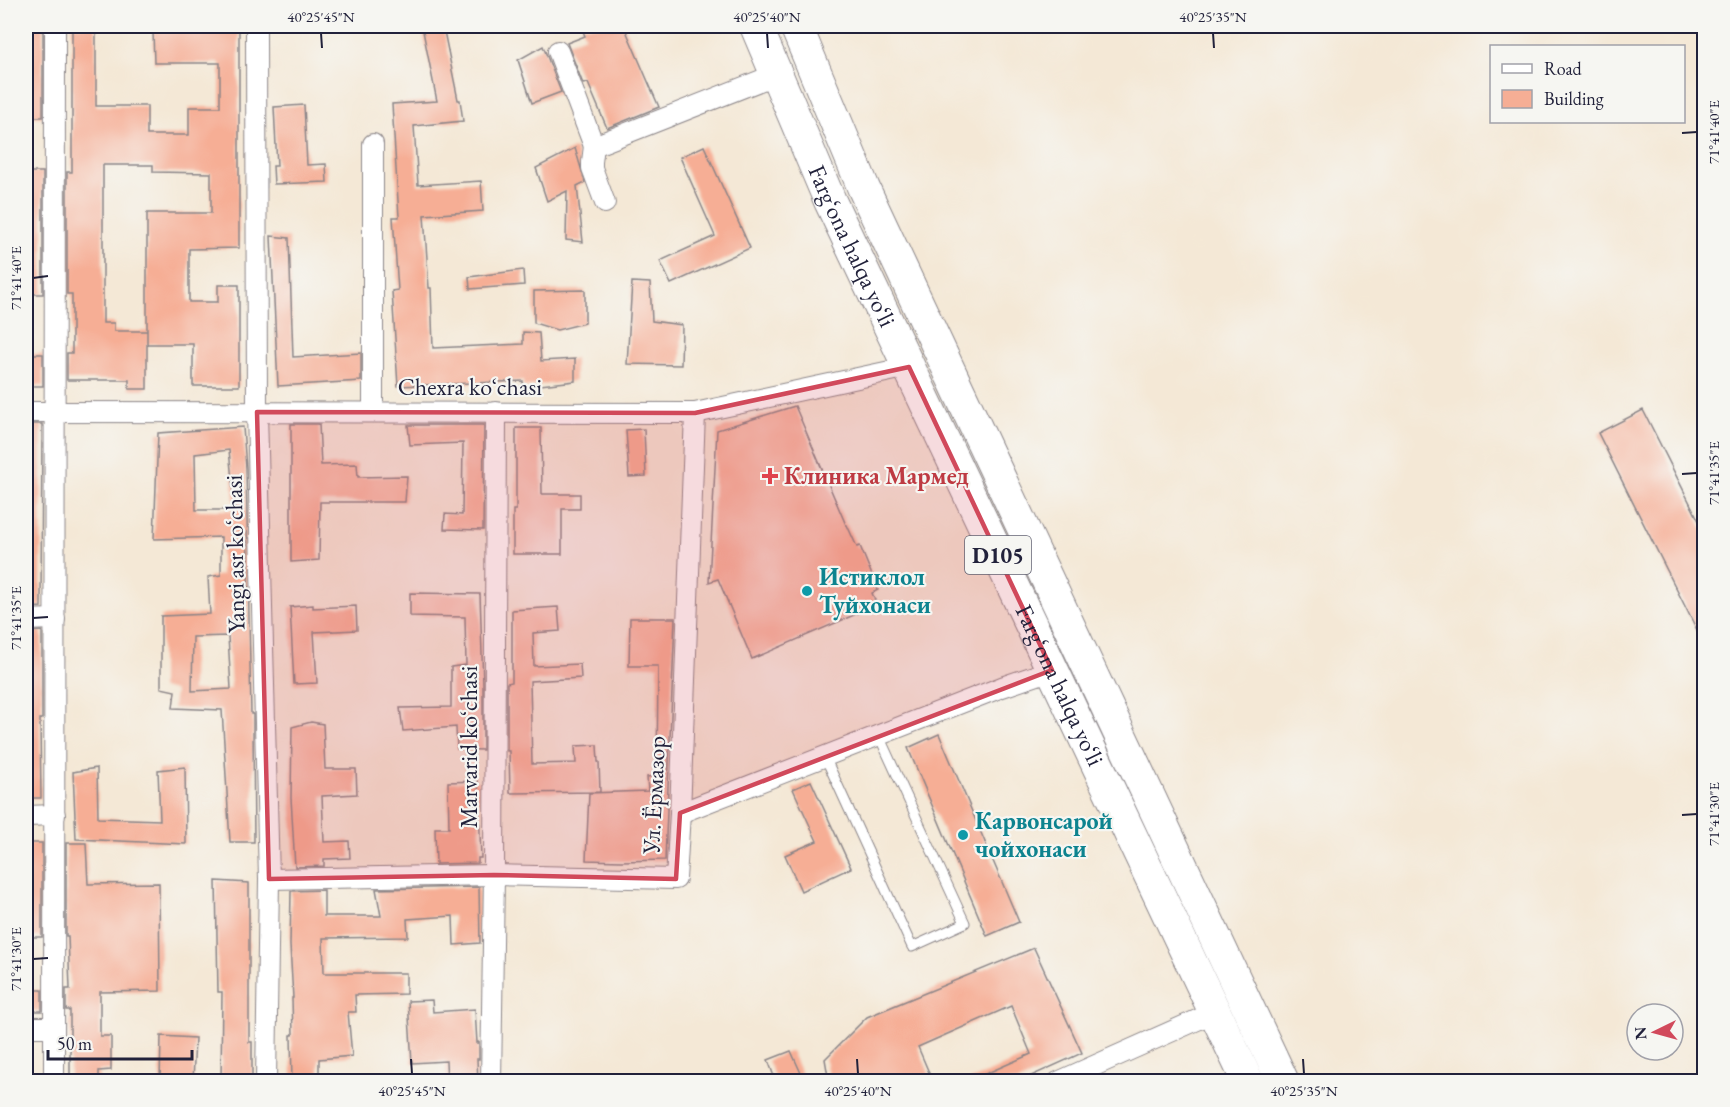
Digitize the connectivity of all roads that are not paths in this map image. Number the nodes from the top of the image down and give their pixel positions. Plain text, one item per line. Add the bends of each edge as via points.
1 (55, 26) edge
2 (256, 26) edge
3 (756, 26) edge
4 (796, 26) edge
5 (558, 51) dead end
6 (777, 74) junction
7 (373, 144) dead end
8 (594, 146) junction
9 (605, 203) dead end
10 (909, 367) junction
11 (55, 411) junction
12 (26, 412) edge
13 (257, 412) junction
14 (373, 412) junction
15 (496, 412) junction
16 (695, 413) junction
17 (55, 619) junction
18 (26, 620) edge
19 (1052, 670) junction
20 (879, 736) junction
21 (825, 757) junction
22 (680, 813) junction
23 (55, 815) junction
24 (26, 816) edge
25 (494, 875) junction
26 (269, 879) junction
27 (1215, 1012) junction
28 (26, 1027) edge
29 (54, 1027) junction
30 (54, 1082) edge
31 (266, 1082) edge
32 (491, 1082) edge
33 (1058, 1082) edge
34 (1248, 1082) edge
35 (1283, 1082) edge

1 - 11 street
2 - 13 street, Yangi asr koʻchasi
3 - 6 highway, Farg‘ona halqa yo‘li / D105
4 - 35 highway, Farg‘ona halqa yo‘li / D105 via 864,189
5 - 8 street
6 - 8 street
6 - 10 highway, Farg‘ona halqa yo‘li / D105 via 830,201
7 - 14 street
8 - 9 street via 592,168
10 - 16 street, Chexra koʻchasi
10 - 19 highway, Farg‘ona halqa yo‘li / D105
11 - 12 street, Chexra koʻchasi
11 - 13 street, Chexra koʻchasi
11 - 17 street
13 - 14 street, Chexra koʻchasi
13 - 26 street, Yangi asr koʻchasi
14 - 15 street, Chexra koʻchasi
15 - 16 street, Chexra koʻchasi
15 - 25 street, Marvarid koʻchasi
16 - 22 street, Ул. Ёрмазор
17 - 18 street
17 - 23 street
19 - 20 street
19 - 27 highway, Farg‘ona halqa yo‘li / D105
20 - 21 street
20 - 21 lane via 965,923 912,947
21 - 22 street
22 - 25 street, Ул. Ёрмазор via 676,879
23 - 24 street
23 - 29 street
25 - 26 street, Ул. Ёрмазор
25 - 32 street, Marvarid koʻchasi
26 - 31 street, Yangi asr koʻchasi
27 - 33 street
27 - 34 highway, Farg‘ona halqa yo‘li / D105
28 - 29 street
29 - 30 street

